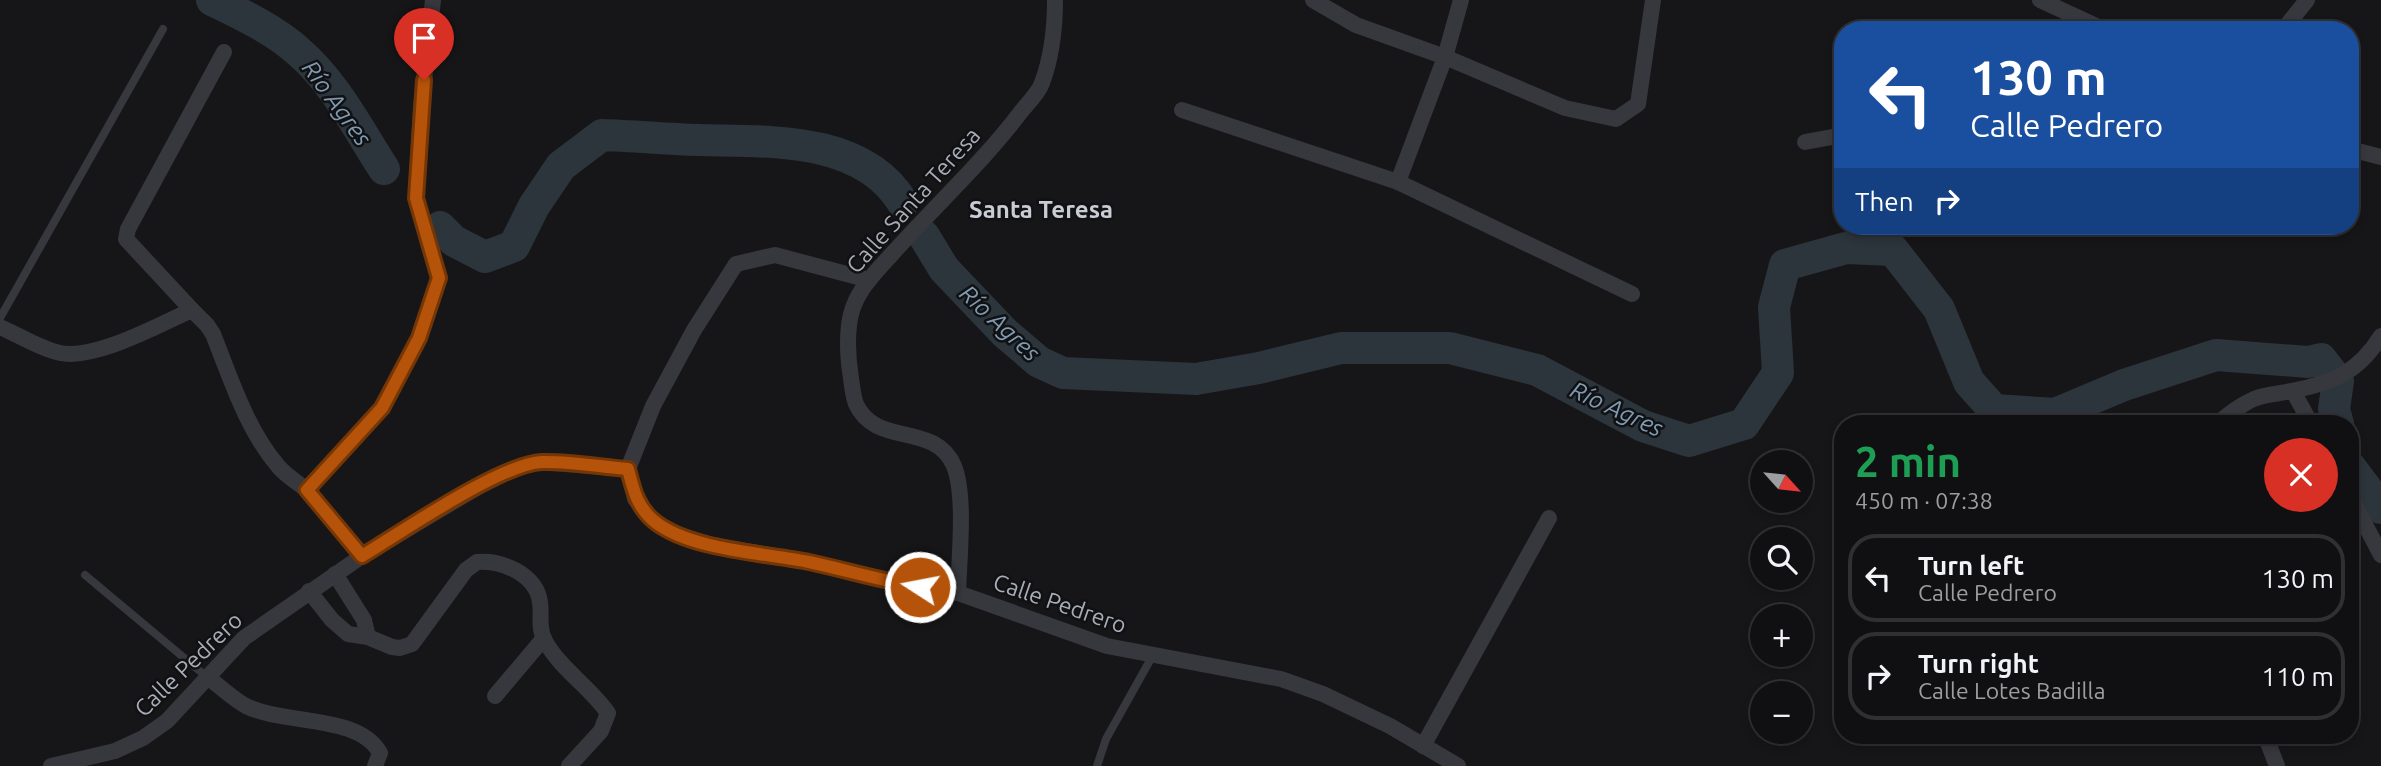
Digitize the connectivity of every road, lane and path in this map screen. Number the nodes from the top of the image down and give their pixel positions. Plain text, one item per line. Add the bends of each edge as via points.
1 (433, 0) edge
2 (1055, 0) edge
3 (1313, 0) edge
4 (1461, 0) edge
5 (1653, 0) edge
6 (2040, 0) edge
7 (2307, 0) edge
8 (2086, 21) edge
9 (2290, 21) edge
10 (163, 29) dead end
11 (224, 52) dead end
12 (1445, 57) junction
13 (1182, 110) dead end
14 (1834, 137) edge
15 (1805, 142) dead end
16 (2359, 151) edge
17 (2381, 157) edge
18 (1398, 182) junction
19 (869, 280) junction
20 (1632, 294) dead end
21 (192, 310) junction
22 (0, 318) edge
23 (0, 327) edge
24 (2381, 336) edge
25 (2293, 391) junction
26 (2227, 415) edge
27 (2306, 415) edge
28 (628, 469) junction
29 (307, 490) junction
30 (2359, 513) edge
31 (1549, 518) dead end
32 (2381, 555) edge
33 (362, 556) junction
34 (335, 574) junction
35 (85, 575) dead end
36 (309, 592) junction
37 (958, 593) junction
38 (368, 638) junction
39 (544, 638) junction
40 (1153, 655) junction
41 (207, 677) junction
42 (495, 696) dead end
43 (2268, 744) edge
44 (1423, 746) junction
45 (51, 766) edge
46 (375, 766) edge
47 (569, 766) edge
48 (1097, 766) edge
49 (1458, 766) edge
50 (2277, 766) edge

1 - 29 street via 416,198 439,278 419,338 382,408
2 - 19 street, Calle Santa Teresa via 1055,31 1041,86 1005,133
3 - 12 street via 1356,25
4 - 12 street
5 - 12 street via 1638,104 1616,118 1565,108
6 - 8 street
7 - 9 street
10 - 22 lane
11 - 21 street via 126,239
12 - 18 street
13 - 18 street
14 - 15 street
16 - 17 street
18 - 20 street
19 - 28 street via 775,255 736,264 653,405
19 - 37 street, Calle Santa Teresa via 856,298 849,324 848,358 855,401 871,423 928,439 953,464 960,511
21 - 23 street via 92,352 74,355
21 - 29 street via 207,324 239,401 278,467
24 - 25 street via 2350,372
25 - 26 street via 2256,398
25 - 27 street
28 - 33 street, Calle Pedrero via 540,462 514,469
28 - 37 street, Calle Pedrero via 635,499 653,521 677,534 711,545
29 - 33 street
30 - 32 street
31 - 44 street
33 - 34 street, Calle Pedrero
34 - 36 street, Calle Pedrero
34 - 38 street via 365,620
35 - 41 lane
36 - 38 street via 348,634
36 - 41 street, Calle Pedrero via 244,638
37 - 40 street, Calle Pedrero via 1107,646
38 - 39 street via 400,648 412,643 466,570 477,562 512,569 534,585
39 - 42 street
39 - 47 street via 608,713 601,731
40 - 44 street, Calle Pedrero via 1281,679 1323,694
40 - 48 lane via 1106,739
41 - 45 street, Calle Pedrero via 167,721 143,738 115,751
41 - 46 street via 246,706 351,730 367,738 380,754
43 - 50 street
44 - 49 street, Calle Pedrero

